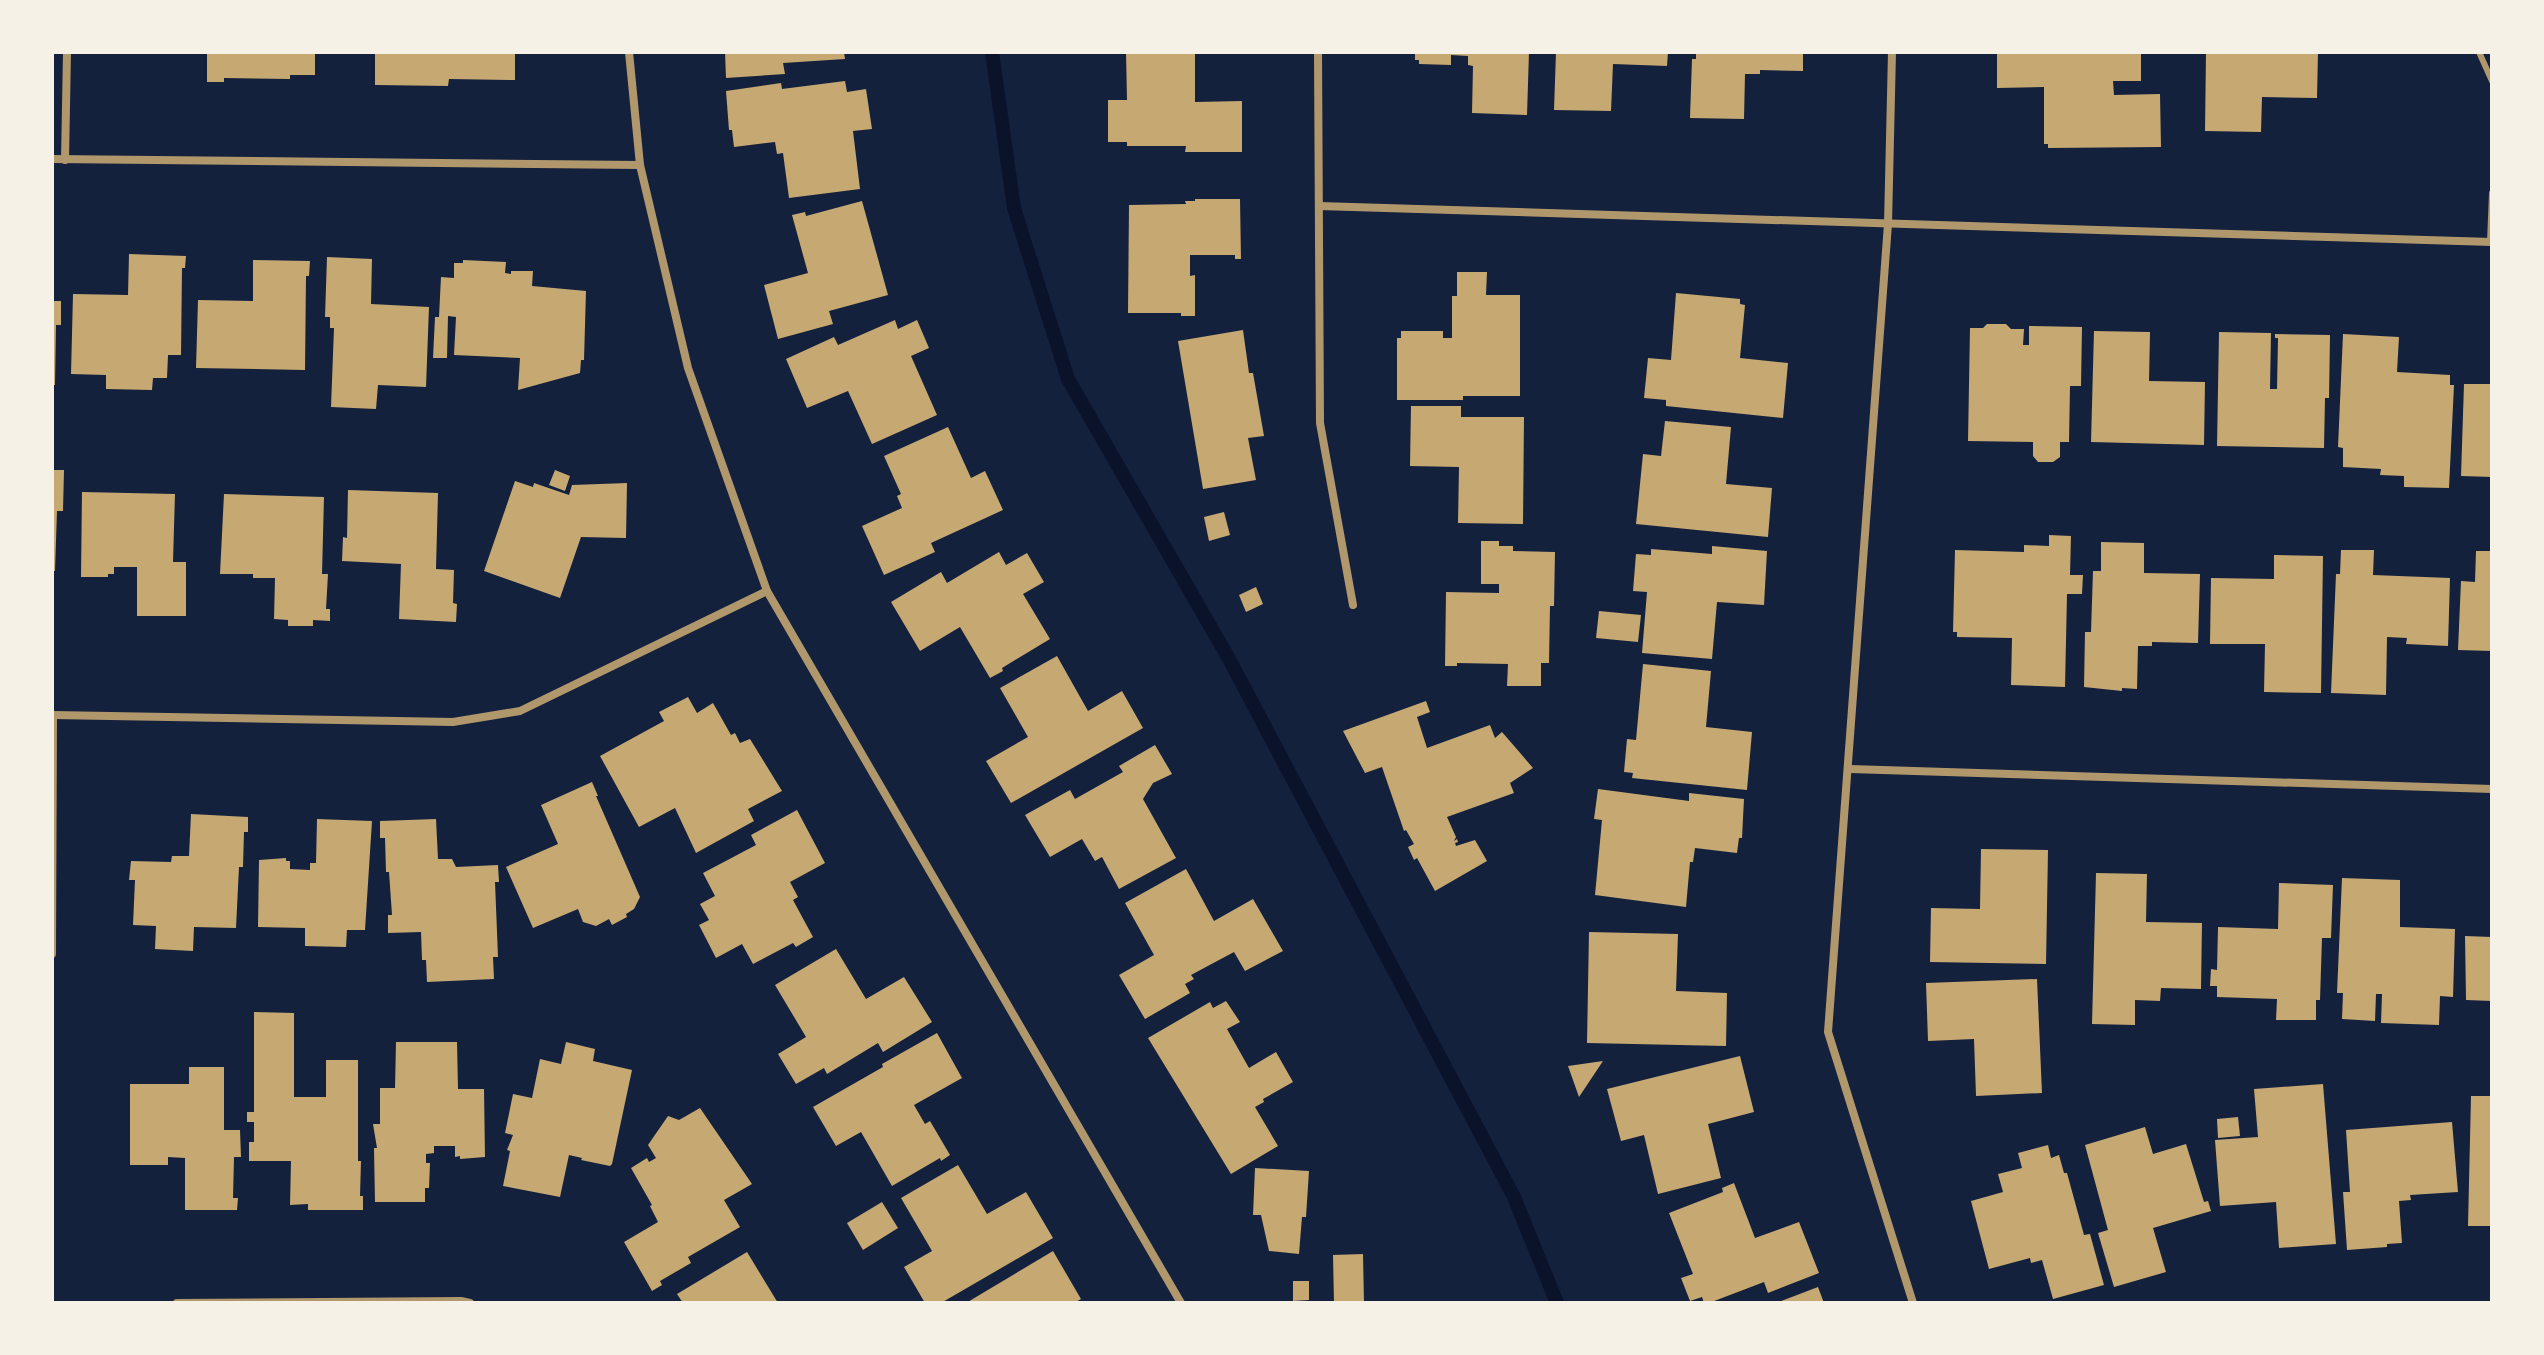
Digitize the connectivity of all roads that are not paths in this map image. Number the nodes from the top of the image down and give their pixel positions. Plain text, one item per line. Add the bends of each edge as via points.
1 (67, 52) edge
2 (629, 52) edge
3 (1318, 52) edge
4 (1892, 52) edge
5 (2479, 52) edge
6 (2492, 81) edge
7 (52, 159) edge
8 (65, 160) junction
9 (640, 165) junction
10 (2492, 193) edge
11 (1319, 206) junction
12 (1888, 224) junction
13 (2491, 242) edge
14 (767, 591) junction
15 (1353, 605) dead end
16 (52, 715) edge
17 (1850, 769) junction
18 (2492, 789) edge
19 (52, 954) edge
20 (177, 1303) edge
21 (470, 1303) edge
22 (1181, 1303) edge
23 (1913, 1303) edge

1 - 8 street
2 - 9 street
3 - 11 street
4 - 12 street
5 - 6 lane
7 - 8 street
8 - 9 street
9 - 14 street via 688,368
10 - 13 lane
11 - 12 street
11 - 15 street via 1320,423
12 - 13 street
12 - 17 street
14 - 16 street via 520,711 453,722
14 - 22 street
16 - 19 street
17 - 18 street
17 - 23 street via 1828,1032
20 - 21 street

